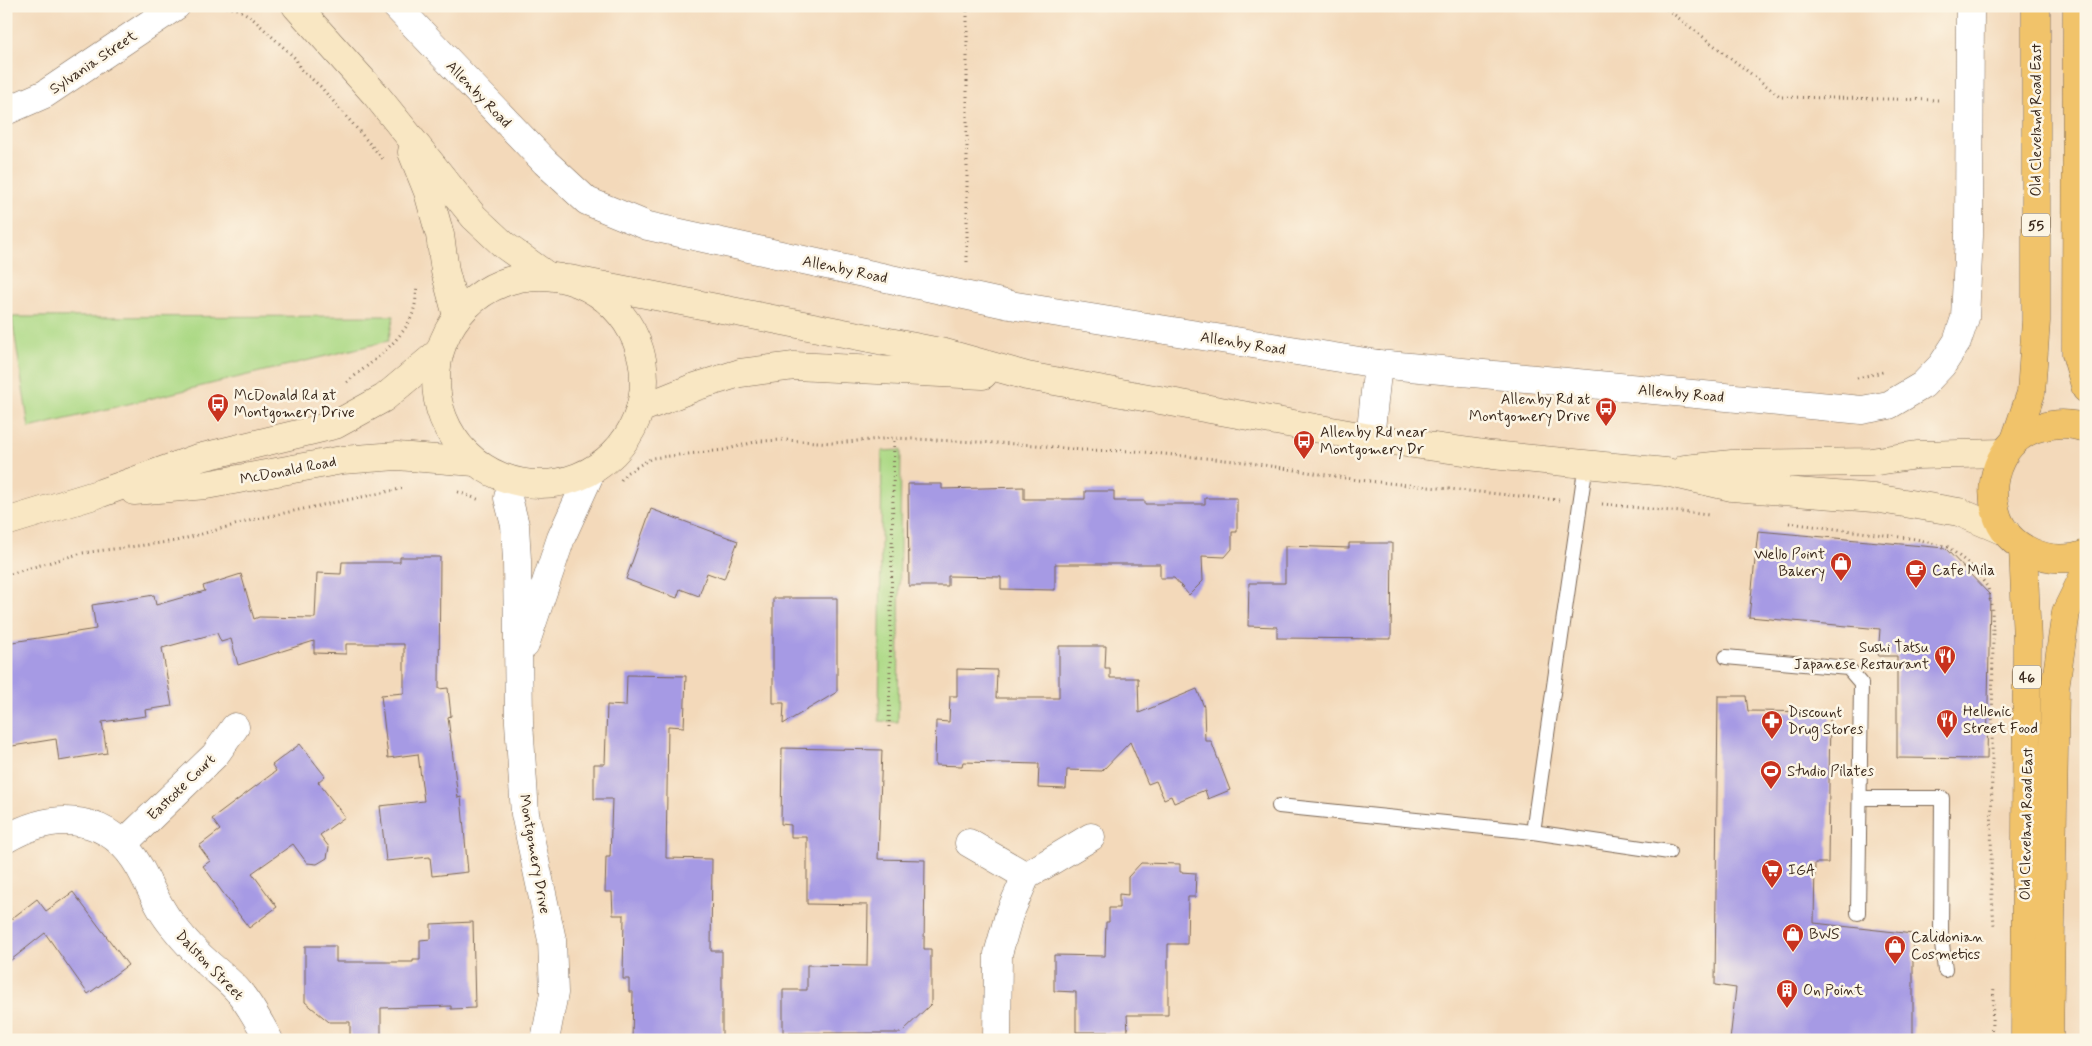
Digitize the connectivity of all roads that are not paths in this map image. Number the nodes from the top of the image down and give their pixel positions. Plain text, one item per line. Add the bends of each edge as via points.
1 (176, 6) edge
2 (296, 6) edge
3 (396, 6) edge
4 (1970, 6) edge
5 (2036, 6) edge
6 (2077, 6) edge
7 (6, 111) edge
8 (404, 132) junction
9 (558, 277) junction
10 (457, 316) junction
11 (439, 352) junction
12 (1378, 364) junction
13 (1027, 376) junction
14 (2086, 390) edge
15 (640, 409) junction
16 (2086, 429) edge
17 (1370, 438) junction
18 (2009, 447) junction
19 (475, 462) junction
20 (1586, 463) junction
21 (591, 472) junction
22 (1666, 472) junction
23 (512, 481) junction
24 (101, 493) junction
25 (6, 522) edge
26 (2014, 540) junction
27 (2086, 554) edge
28 (2086, 571) edge
29 (1726, 657) dead end
30 (518, 666) junction
31 (235, 727) dead end
32 (1860, 798) junction
33 (1279, 806) dead end
34 (1533, 832) junction
35 (1091, 837) dead end
36 (6, 839) edge
37 (969, 843) dead end
38 (123, 844) junction
39 (1669, 852) dead end
40 (1026, 876) junction
41 (1858, 913) dead end
42 (1945, 970) dead end
43 (269, 1040) edge
44 (545, 1040) edge
45 (997, 1040) edge
46 (2025, 1040) edge
47 (2049, 1040) edge

1 - 7 street, Sylvania Street via 45,94
2 - 8 main road via 376,95
3 - 12 street, Allenby Road via 544,162 587,201 648,226 1010,305
4 - 12 street, Allenby Road via 1969,236 1965,318 1957,342 1924,385 1889,405 1862,410
5 - 18 main road, Old Cleveland Road East / 55 via 2036,321 2031,393
6 - 14 main road via 2076,354
8 - 9 main road via 445,178 474,218 504,245
8 - 10 main road via 428,192
9 - 10 main road via 512,278 482,292
9 - 13 main road via 945,353
9 - 15 main road via 599,293 622,316 638,345 644,377
10 - 11 main road
11 - 19 main road via 436,382 440,412 454,440
11 - 24 main road, McDonald Road via 384,398 335,425 198,458
12 - 17 street
13 - 15 main road via 794,366 740,373
13 - 17 main road
15 - 21 main road via 624,441
16 - 18 main road via 2056,423 2034,428
17 - 20 main road via 1492,455
18 - 22 main road via 1871,462 1732,464
18 - 26 main road, 46 via 1995,472 1992,493 1996,514
19 - 23 main road via 492,474
19 - 24 main road, McDonald Road via 398,456 342,460 206,485
20 - 22 main road
20 - 34 lane
21 - 23 main road via 566,482 539,485
21 - 30 street, Montgomery Drive via 561,538
22 - 26 main road via 1732,487 1874,498 1959,512
23 - 30 street, Montgomery Drive via 508,498 515,525
24 - 25 main road, McDonald Road
26 - 27 main road via 2040,556 2059,560
26 - 46 main road, Old Cleveland Road East / 46 via 2027,641
28 - 47 main road, Old Cleveland Road East / 46 via 2066,612 2055,688
29 - 32 lane via 1848,668 1861,683
30 - 44 street, Montgomery Drive via 525,814 552,940 554,993
31 - 38 street, Eastcote Court via 215,755
32 - 41 lane
32 - 42 lane via 1942,798 1941,935
33 - 34 lane
34 - 39 lane
35 - 40 street
36 - 38 street, Dalston Street via 51,821 77,820 104,830
37 - 40 street
38 - 43 street, Dalston Street via 140,867 167,919 188,944 238,991
40 - 45 street via 1009,915 998,954

